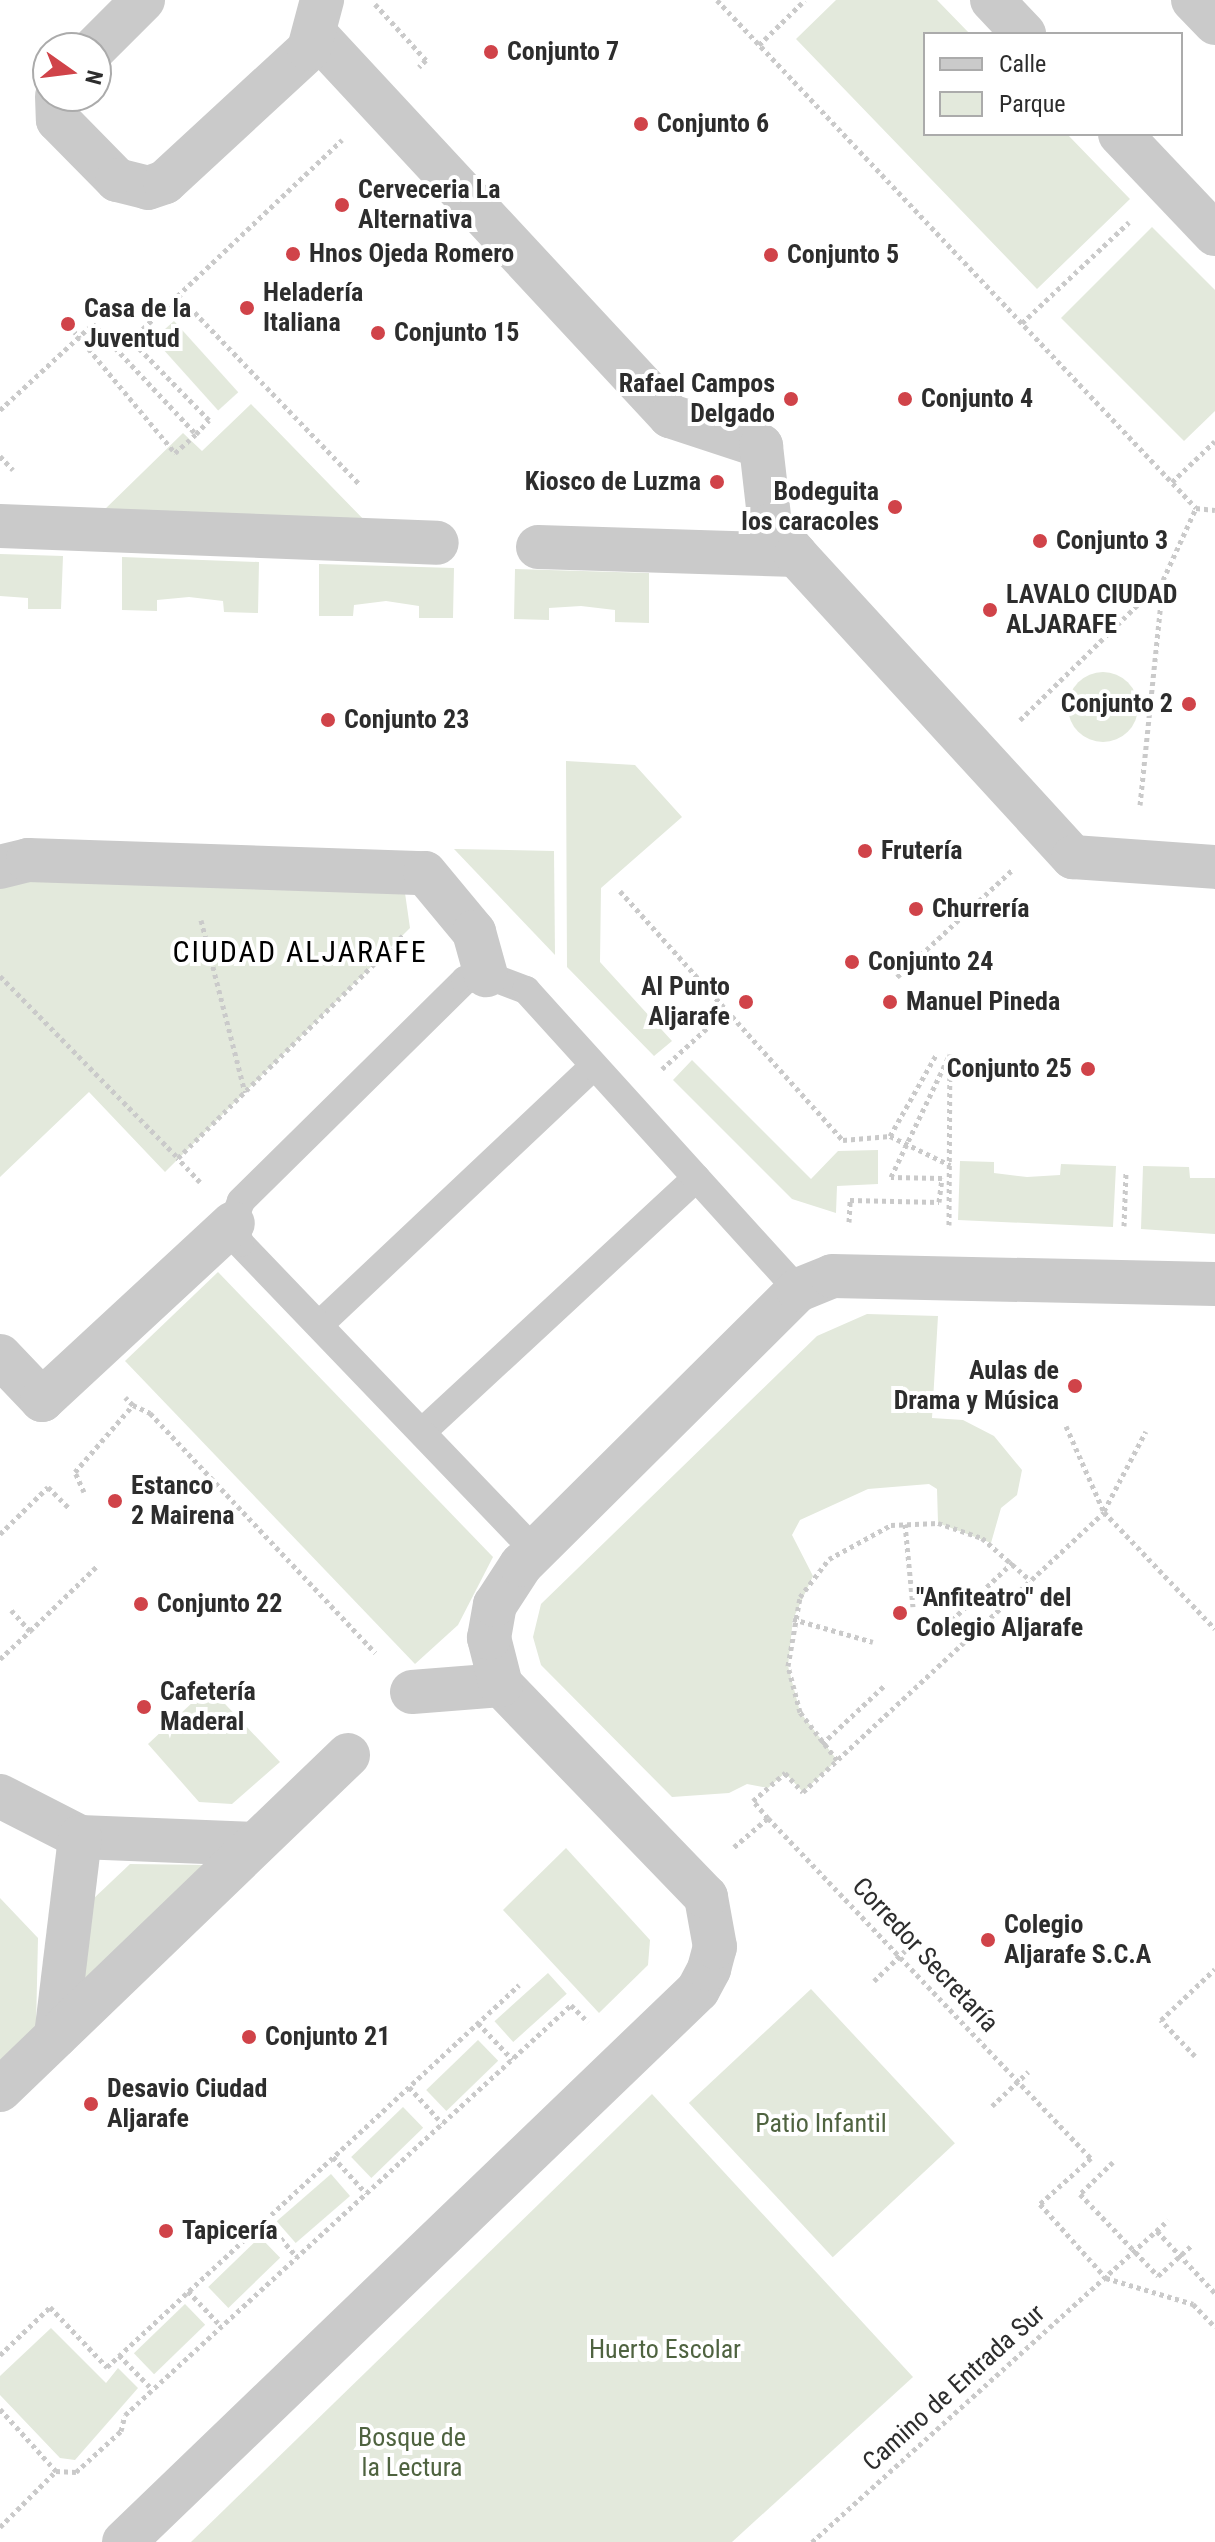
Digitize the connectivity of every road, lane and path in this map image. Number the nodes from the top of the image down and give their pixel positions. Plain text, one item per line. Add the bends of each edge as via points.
1 (143, 0) edge
2 (372, 0) edge
3 (717, 0) edge
4 (805, 0) edge
5 (992, 0) edge
6 (1193, 0) edge
7 (320, 18) edge
8 (1215, 23) edge
9 (111, 32) edge
10 (1022, 32) edge
11 (759, 45) junction
12 (415, 71) dead end
13 (58, 112) edge
14 (349, 134) dead end
15 (1122, 136) edge
16 (1168, 185) junction
17 (1215, 234) edge
18 (178, 295) junction
19 (1022, 323) junction
20 (68, 324) dead end
21 (0, 410) edge
22 (196, 434) junction
23 (1215, 441) edge
24 (1172, 482) junction
25 (364, 489) dead end
26 (1196, 508) junction
27 (1215, 510) edge
28 (0, 526) edge
29 (437, 543) dead end
30 (538, 547) dead end
31 (796, 555) junction
32 (1163, 580) junction
33 (982, 758) junction
34 (1051, 834) junction
35 (1134, 861) junction
36 (187, 864) junction
37 (0, 867) edge
38 (1215, 867) edge
39 (620, 891) dead end
40 (445, 896) junction
41 (486, 975) junction
42 (0, 976) edge
43 (897, 977) dead end
44 (726, 1011) junction
45 (936, 1055) dead end
46 (594, 1066) junction
47 (652, 1077) dead end
48 (245, 1092) junction
49 (890, 1136) junction
50 (178, 1158) junction
51 (951, 1165) junction
52 (1126, 1172) dead end
53 (696, 1178) junction
54 (850, 1200) dead end
55 (949, 1209) dead end
56 (223, 1232) junction
57 (1123, 1233) dead end
58 (1215, 1284) edge
59 (798, 1290) junction
60 (319, 1325) junction
61 (0, 1356) edge
62 (133, 1405) dead end
63 (116, 1423) dead end
64 (1066, 1426) dead end
65 (1146, 1431) dead end
66 (422, 1432) junction
67 (84, 1492) dead end
68 (69, 1508) dead end
69 (1104, 1512) junction
70 (905, 1524) junction
71 (0, 1534) edge
72 (535, 1551) junction
73 (1013, 1562) junction
74 (97, 1566) dead end
75 (1030, 1580) junction
76 (913, 1607) dead end
77 (11, 1610) dead end
78 (793, 1619) junction
79 (952, 1620) dead end
80 (1215, 1629) edge
81 (30, 1631) junction
82 (873, 1642) dead end
83 (0, 1659) edge
84 (501, 1685) junction
85 (884, 1686) dead end
86 (412, 1692) joint
87 (822, 1744) junction
88 (348, 1755) dead end
89 (837, 1760) junction
90 (0, 1796) edge
91 (768, 1818) junction
92 (80, 1837) junction
93 (255, 1844) junction
94 (727, 1853) dead end
95 (909, 1947) dead end
96 (1215, 1969) edge
97 (874, 1981) dead end
98 (519, 1985) dead end
99 (478, 2023) junction
100 (599, 2033) dead end
101 (56, 2036) junction
102 (1195, 2056) dead end
103 (512, 2059) junction
104 (1028, 2072) dead end
105 (409, 2087) junction
106 (0, 2090) edge
107 (992, 2106) dead end
108 (442, 2123) junction
109 (333, 2157) junction
110 (1113, 2162) dead end
111 (366, 2193) junction
112 (265, 2220) junction
113 (1168, 2220) dead end
114 (1157, 2231) junction
115 (1192, 2245) dead end
116 (297, 2257) junction
117 (1106, 2278) junction
118 (188, 2291) junction
119 (1215, 2293) edge
120 (221, 2326) junction
121 (1215, 2327) edge
122 (0, 2355) edge
123 (119, 2355) junction
124 (152, 2389) junction
125 (0, 2409) edge
126 (56, 2471) junction
127 (0, 2527) edge
128 (124, 2542) edge
129 (812, 2542) edge

1 - 9 street
2 - 12 path via 426,60
3 - 11 path
4 - 11 path
5 - 10 street
6 - 8 street
7 - 13 street via 165,182 148,188 117,180 58,120
7 - 31 street via 670,416 761,446 770,525
11 - 19 path
14 - 18 path
15 - 16 street
16 - 17 street
16 - 19 path
18 - 22 path via 131,340 209,420
18 - 25 path
19 - 24 path
20 - 22 path, bridge via 175,453
21 - 22 path via 93,324
23 - 24 path
24 - 26 path
26 - 27 path
26 - 32 path
28 - 29 street
30 - 31 street
31 - 33 street
32 - 33 path
32 - 35 path
33 - 34 street
34 - 35 street via 1073,857
34 - 43 path
35 - 38 street
36 - 37 street via 28,860
36 - 40 street via 425,873
36 - 48 path
39 - 44 path
40 - 41 street via 484,951
40 - 48 path
41 - 46 lane via 526,990
41 - 56 lane via 465,980 241,1201
42 - 50 path
44 - 47 path
44 - 49 path via 843,1140
45 - 49 path
46 - 53 lane
46 - 60 lane
48 - 50 path
49 - 51 path
50 - 56 path via 207,1190
51 - 54 path via 950,1054 892,1164 891,1177 942,1178 939,1202
51 - 55 path
52 - 57 path
53 - 59 lane
53 - 66 lane
56 - 60 lane
56 - 61 street via 42,1400
58 - 59 street via 892,1272 832,1276
59 - 72 street
60 - 66 lane
62 - 86 path via 150,1413
63 - 67 path via 75,1472
64 - 69 path
65 - 69 path
66 - 72 lane
68 - 71 path via 48,1487
69 - 75 path
69 - 80 path
70 - 73 path via 960,1529
70 - 76 path
70 - 78 path via 867,1533 829,1559
72 - 84 street via 495,1605 489,1638
73 - 75 path
73 - 79 path
74 - 81 path
75 - 89 path
77 - 81 path
78 - 82 path
78 - 87 path via 792,1689
81 - 83 path
84 - 86 street
84 - 128 street via 706,1897 715,1947 709,1969 698,1990
85 - 87 path
87 - 89 path
88 - 93 street
89 - 91 path via 803,1792 785,1773 753,1801
90 - 92 street
91 - 94 path
91 - 117 path, Corredor Secretaría via 1091,2158 1040,2204
92 - 93 street
92 - 101 street
93 - 101 street
95 - 97 path, bridge
96 - 102 path via 1161,2020
98 - 99 path
99 - 103 path
99 - 105 path
100 - 103 path via 571,2005
101 - 106 street
103 - 108 path
104 - 107 path, bridge
105 - 108 path
105 - 109 path
108 - 111 path
109 - 111 path
109 - 112 path
110 - 115 path, bridge via 1080,2194 1109,2225 1158,2276
111 - 116 path
112 - 116 path
112 - 118 path
113 - 114 path, Camino de Entrada Sur
114 - 117 path, Camino de Entrada Sur
114 - 119 path
116 - 120 path
117 - 121 path via 1193,2304
117 - 129 path, Camino de Entrada Sur
118 - 120 path
118 - 123 path
120 - 124 path
122 - 123 path via 50,2307 107,2367
123 - 124 path
124 - 126 path via 76,2472
125 - 126 path
126 - 127 path

